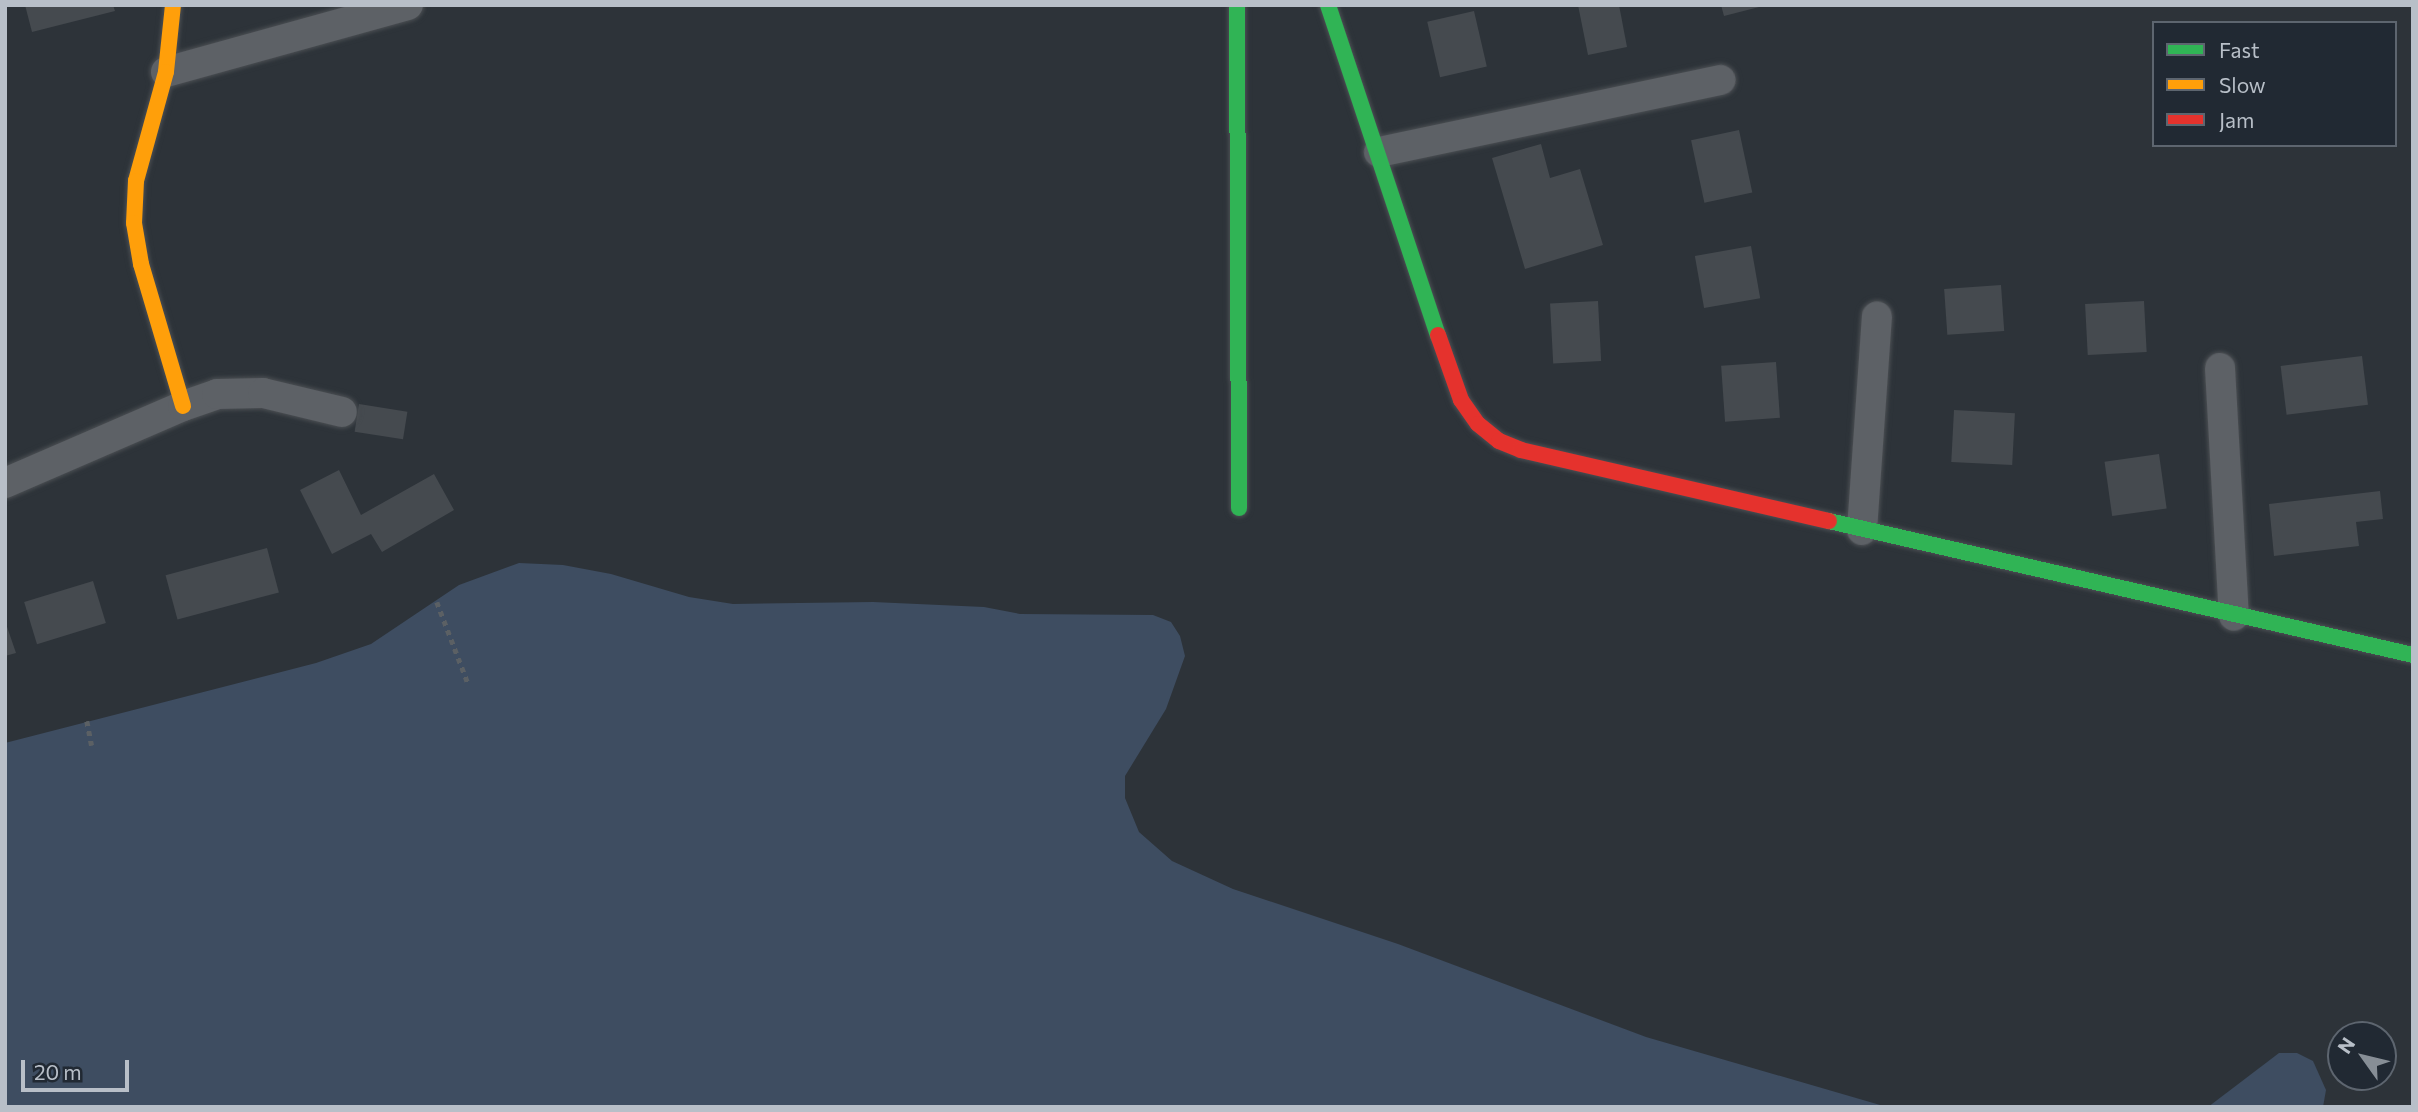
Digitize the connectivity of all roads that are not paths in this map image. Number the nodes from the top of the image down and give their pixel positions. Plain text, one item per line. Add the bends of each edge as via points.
1 (173, 5) edge
2 (408, 5) edge
3 (1237, 5) edge
4 (1328, 5) edge
5 (166, 72) junction
6 (1721, 80) dead end
7 (1380, 152) junction
8 (1877, 317) dead end
9 (2220, 368) dead end
10 (183, 406) junction
11 (342, 412) dead end
12 (5, 483) edge
13 (1239, 508) dead end
14 (1862, 530) junction
15 (2234, 616) junction
16 (2413, 655) edge

1 - 5 street
2 - 5 street
3 - 13 street
4 - 7 street
5 - 10 street via 136,181 134,223 141,264
6 - 7 street
7 - 14 street via 1451,376 1478,424 1499,441 1521,450
8 - 14 street
9 - 15 street
10 - 11 street via 217,394 263,393
10 - 12 street
14 - 15 street
15 - 16 street

